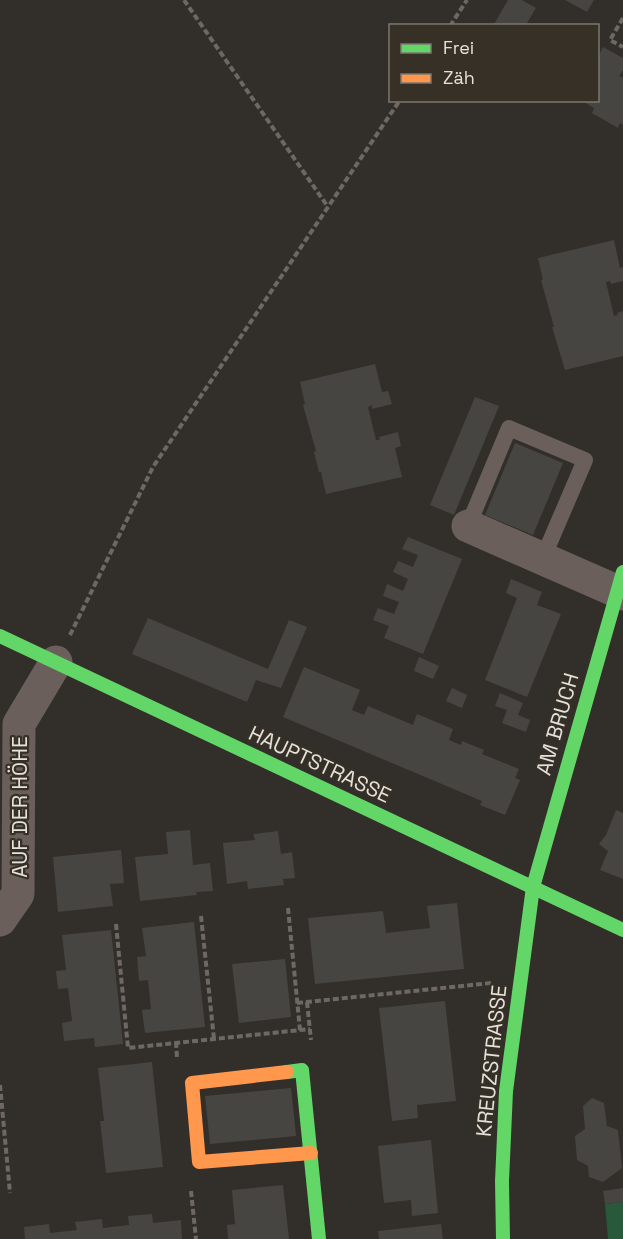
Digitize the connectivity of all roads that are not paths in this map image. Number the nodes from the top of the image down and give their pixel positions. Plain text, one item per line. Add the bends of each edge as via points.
1 (468, 526) joint
2 (543, 558) junction
3 (621, 586) edge
4 (0, 636) edge
5 (56, 662) junction
6 (532, 887) junction
7 (0, 920) edge
8 (623, 930) edge
9 (311, 1153) junction
10 (319, 1239) edge
11 (503, 1239) edge

1 - 2 street
1 - 2 lane via 509,428 585,460
2 - 3 street
3 - 6 street, AM BRUCH
4 - 5 street, HAUPTSTRASSE
5 - 6 street, HAUPTSTRASSE
5 - 7 street, AUF DER HÖHE via 19,724 18,894
6 - 8 street, HAUPTSTRASSE
6 - 11 street, KREUZSTRASSE via 506,1091
9 - 9 street via 200,1162 192,1083 302,1070
9 - 10 street

